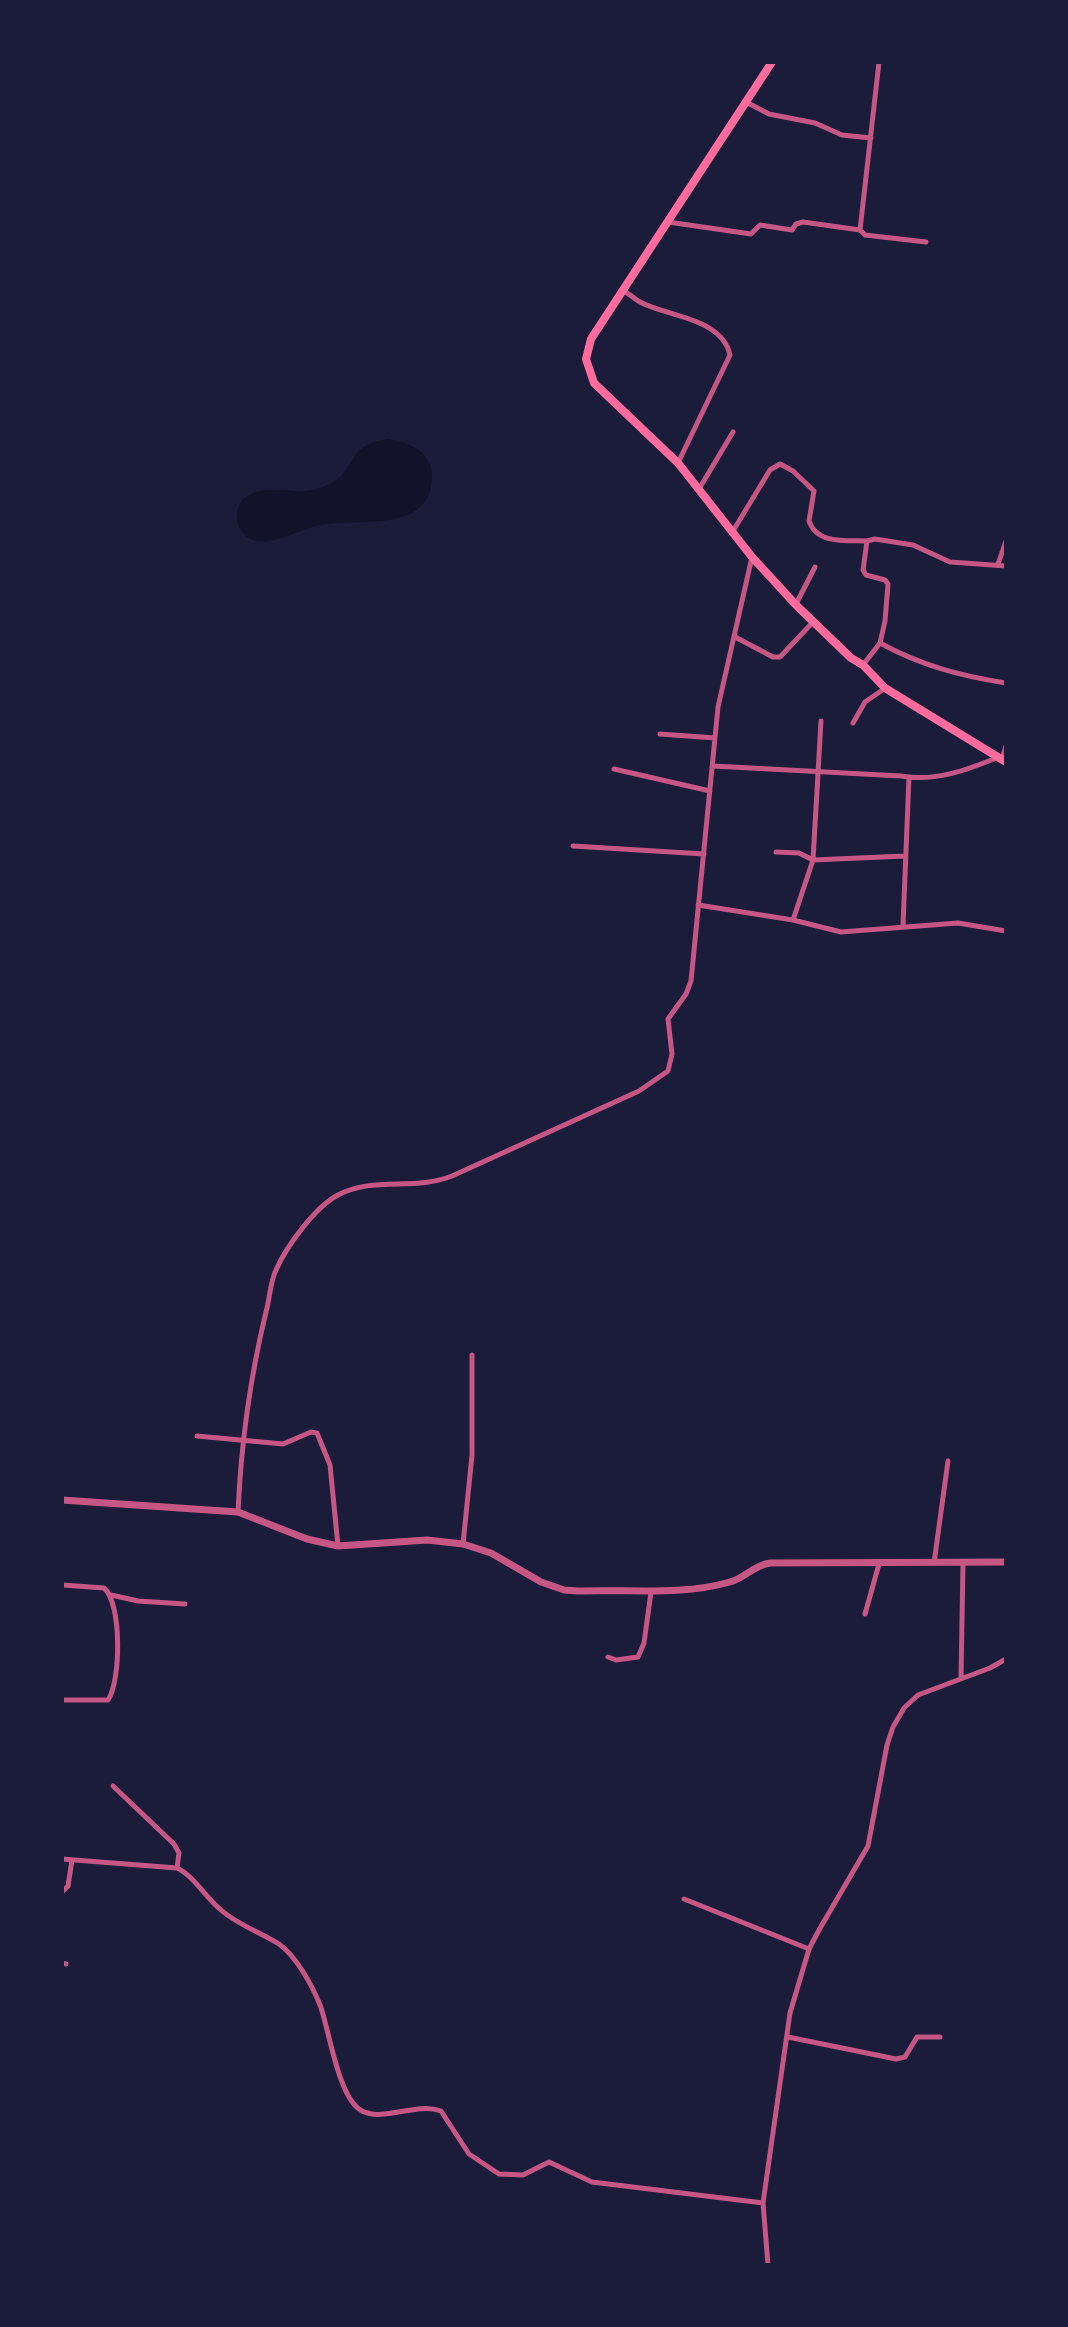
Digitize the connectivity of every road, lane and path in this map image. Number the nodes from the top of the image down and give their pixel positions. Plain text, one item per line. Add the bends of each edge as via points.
1 (772, 62) edge
2 (879, 62) edge
3 (746, 102) junction
4 (871, 138) junction
5 (668, 222) junction
6 (860, 230) junction
7 (926, 242) dead end
8 (624, 291) junction
9 (733, 432) dead end
10 (678, 463) junction
11 (699, 490) junction
12 (733, 531) junction
13 (867, 541) junction
14 (1006, 541) edge
15 (752, 557) junction
16 (998, 564) junction
17 (1006, 566) edge
18 (815, 567) dead end
19 (796, 605) junction
20 (813, 622) junction
21 (735, 637) junction
22 (880, 643) junction
23 (863, 665) junction
24 (1006, 683) edge
25 (885, 688) junction
26 (821, 721) dead end
27 (853, 723) dead end
28 (660, 734) dead end
29 (715, 738) junction
30 (1006, 746) edge
31 (1002, 760) edge
32 (713, 766) junction
33 (614, 769) dead end
34 (819, 772) junction
35 (909, 777) junction
36 (710, 791) junction
37 (573, 846) dead end
38 (776, 852) dead end
39 (704, 854) junction
40 (905, 856) junction
41 (813, 860) junction
42 (698, 905) junction
43 (793, 920) junction
44 (903, 925) junction
45 (1006, 931) edge
46 (472, 1355) dead end
47 (197, 1436) dead end
48 (243, 1439) junction
49 (948, 1461) dead end
50 (62, 1500) edge
51 (238, 1512) junction
52 (463, 1544) junction
53 (338, 1546) junction
54 (1006, 1562) edge
55 (879, 1564) junction
56 (933, 1564) junction
57 (963, 1564) junction
58 (62, 1585) edge
59 (651, 1592) junction
60 (111, 1595) junction
61 (185, 1604) dead end
62 (865, 1614) dead end
63 (608, 1657) dead end
64 (1006, 1659) edge
65 (961, 1677) junction
66 (62, 1700) edge
67 (113, 1786) dead end
68 (62, 1859) edge
69 (72, 1860) junction
70 (177, 1868) junction
71 (62, 1892) edge
72 (684, 1899) dead end
73 (809, 1949) junction
74 (788, 2037) junction
75 (940, 2037) dead end
76 (763, 2203) junction
77 (768, 2265) edge

1 - 3 main road
2 - 4 street
3 - 4 street via 769,114
3 - 5 main road
4 - 6 street
5 - 6 street via 751,234 760,225 792,230 803,222
5 - 8 main road
6 - 7 street via 865,235
8 - 10 main road via 591,339 587,366 594,383
8 - 10 street via 709,328 729,350
9 - 11 street
10 - 11 main road
11 - 12 main road
12 - 13 street via 770,470 780,464 814,491 809,521 816,532 837,541
12 - 15 main road
13 - 16 street via 913,545 950,562
13 - 22 street via 864,573 888,584
14 - 16 street
15 - 19 main road
15 - 21 street
16 - 17 street
18 - 19 street
19 - 20 main road
20 - 21 street via 780,657
20 - 23 main road
21 - 29 street
22 - 23 street
22 - 24 street via 965,677
23 - 25 main road
25 - 27 street via 865,702
25 - 31 main road
26 - 34 street
28 - 29 street
29 - 32 street
30 - 31 street
31 - 35 street via 966,771
32 - 34 street
32 - 36 street
33 - 36 street
34 - 35 street
34 - 41 street
35 - 40 street
36 - 39 street
37 - 39 street
38 - 41 street
39 - 42 street
40 - 41 street
40 - 44 street
41 - 43 street
42 - 43 street
42 - 48 street via 691,981 668,1019 672,1063 663,1076 441,1180 354,1188 318,1210 274,1273
43 - 44 street via 841,932
44 - 45 street via 958,923
46 - 52 street via 472,1455
47 - 48 street
48 - 51 street
48 - 53 street via 283,1444 317,1433 330,1465
49 - 56 street
50 - 51 street
51 - 53 street
52 - 53 street via 427,1540
52 - 59 street via 564,1590
54 - 57 street
55 - 56 street
55 - 59 street via 770,1563 729,1582
55 - 62 street
56 - 57 street
57 - 65 street
58 - 60 street via 104,1588
59 - 63 street via 638,1657
60 - 61 street
60 - 66 street via 118,1661 111,1697 99,1702
64 - 65 street
65 - 73 street via 918,1695 898,1717 887,1745 868,1846
67 - 70 street via 174,1844
68 - 69 street
69 - 70 street
69 - 71 street
70 - 76 street via 222,1912 292,1958 320,2005 332,2060 361,2111 441,2111 469,2154 507,2176 523,2175 549,2162 592,2182
72 - 73 street
73 - 74 street
74 - 75 street via 896,2059 905,2057 917,2037
74 - 76 street
76 - 77 street

